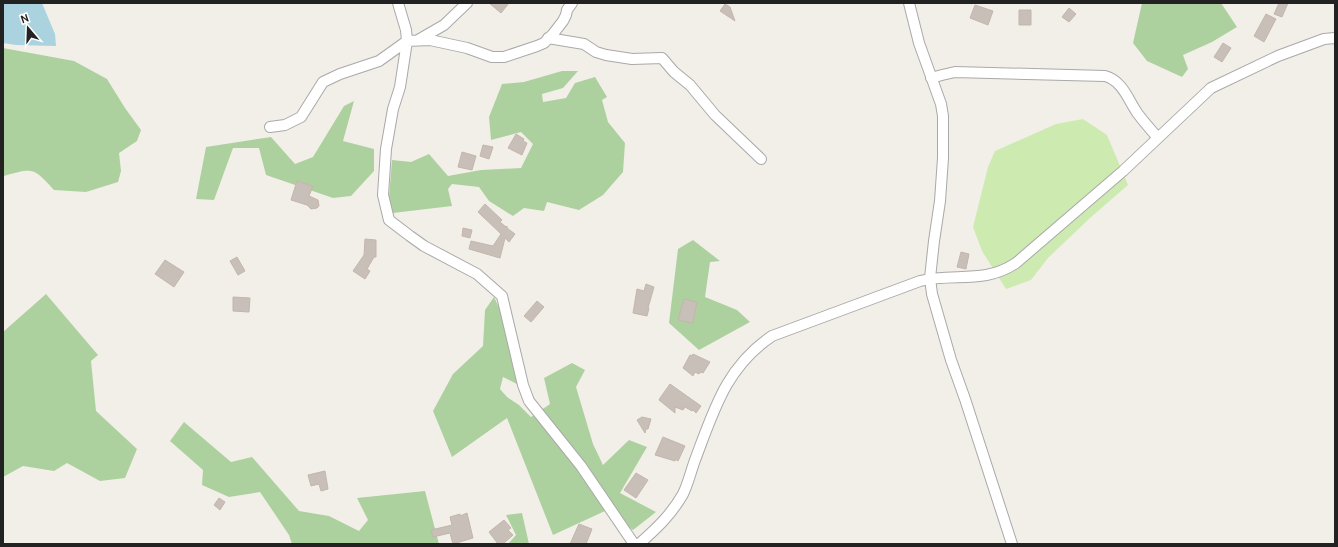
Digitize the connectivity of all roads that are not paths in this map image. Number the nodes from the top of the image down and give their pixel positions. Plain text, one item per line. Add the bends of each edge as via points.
1 (398, 3) edge
2 (467, 3) edge
3 (572, 3) edge
4 (909, 3) edge
5 (548, 38) junction
6 (1335, 38) edge
7 (412, 41) junction
8 (931, 78) junction
9 (270, 127) dead end
10 (1158, 138) junction
11 (761, 159) dead end
12 (930, 278) junction
13 (634, 544) edge
14 (639, 544) edge
15 (1012, 544) edge

1 - 7 street
2 - 7 street via 444,25
3 - 5 street via 563,20
4 - 8 street
5 - 7 street via 544,43 504,57 492,57 467,48 430,40
5 - 11 street via 584,44 606,56 632,59 662,58 690,85 715,115
6 - 10 street via 1324,39 1285,54 1217,84 1205,92
7 - 9 street via 379,61 323,82 301,117 285,125
7 - 13 street via 393,109 386,149 383,195 389,220 424,246 477,274 502,296 529,401 581,466
8 - 10 street via 955,72 1105,76 1122,88 1137,113
8 - 12 street via 944,123 940,201
10 - 12 street via 1006,270 985,276
12 - 14 street via 772,336 758,345 736,371 717,401 683,493 663,522
12 - 15 street via 934,304 950,360 965,398

